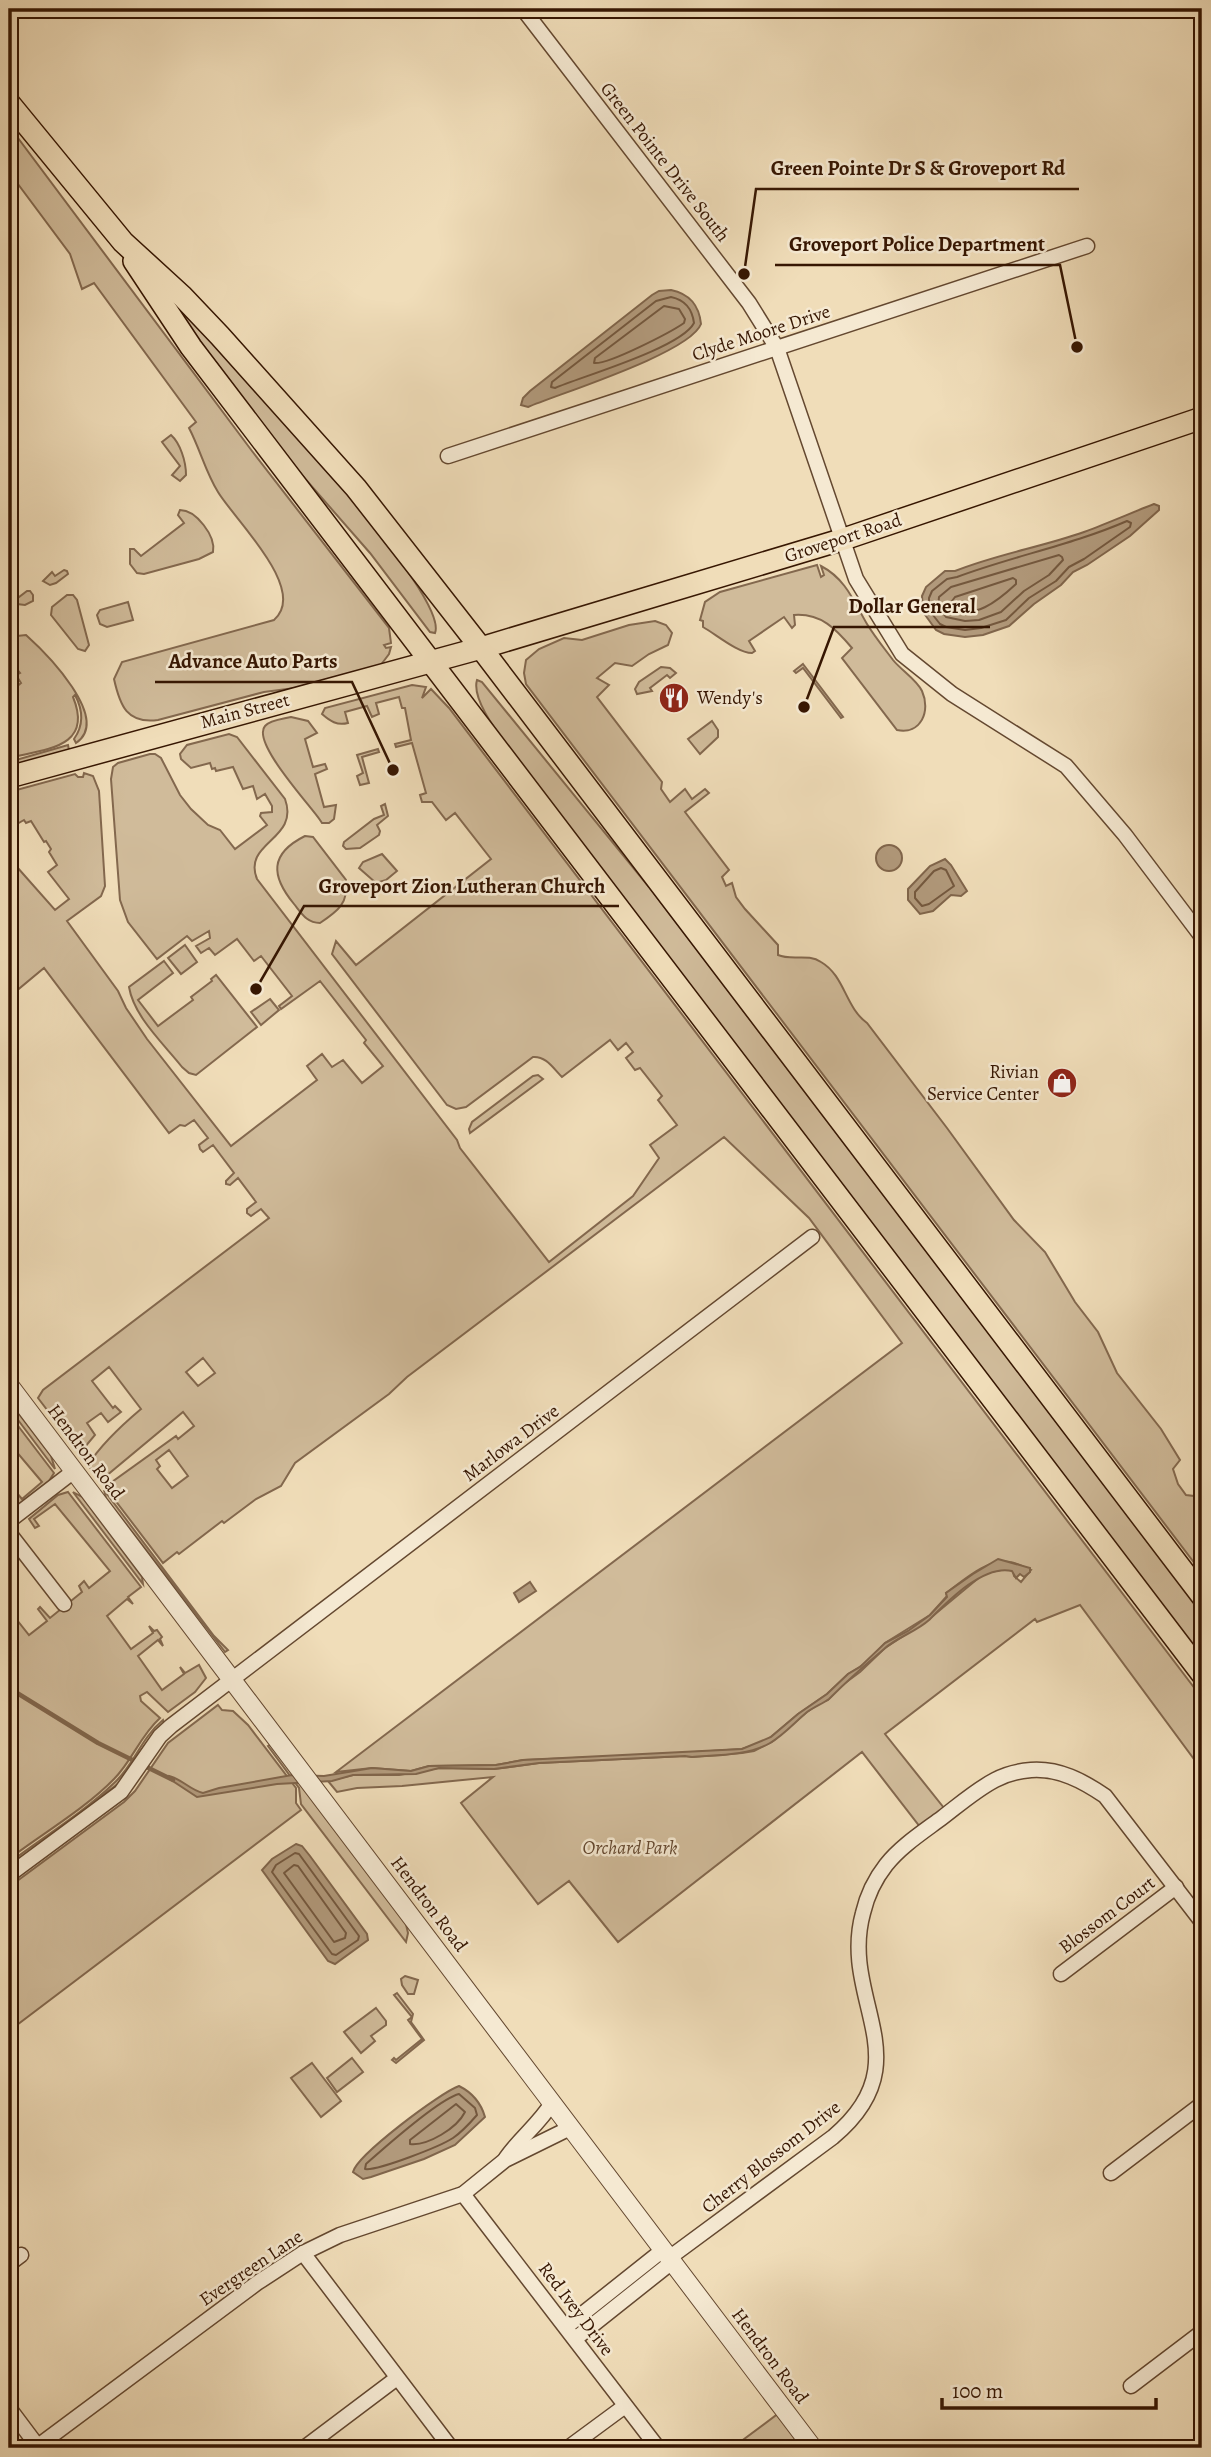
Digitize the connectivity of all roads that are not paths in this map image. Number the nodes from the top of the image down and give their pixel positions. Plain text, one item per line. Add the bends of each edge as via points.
1 (523, 9) edge
2 (9, 103) edge
3 (123, 242) junction
4 (1087, 246) dead end
5 (777, 348) junction
6 (1202, 418) edge
7 (448, 456) dead end
8 (844, 539) junction
9 (481, 648) junction
10 (431, 660) junction
11 (9, 777) edge
12 (1202, 937) edge
13 (812, 1237) dead end
14 (9, 1385) edge
15 (74, 1471) junction
16 (9, 1521) edge
17 (9, 1533) edge
18 (1202, 1596) edge
19 (64, 1604) dead end
20 (1202, 1674) edge
21 (232, 1679) junction
22 (9, 1875) edge
23 (1176, 1887) junction
24 (1202, 1922) edge
25 (1061, 1974) dead end
26 (552, 2102) junction
27 (1202, 2104) edge
28 (570, 2128) junction
29 (505, 2160) junction
30 (1111, 2174) dead end
31 (463, 2193) junction
32 (303, 2253) junction
33 (668, 2257) junction
34 (1202, 2332) edge
35 (570, 2333) junction
36 (397, 2378) junction
37 (1131, 2386) dead end
38 (625, 2406) junction
39 (9, 2408) edge
40 (39, 2447) edge
41 (304, 2448) edge
42 (450, 2448) edge
43 (568, 2448) edge
44 (658, 2448) edge
45 (813, 2448) edge

1 - 5 street, Green Pointe Drive South via 749,303
2 - 3 main road
3 - 9 main road via 182,296 308,432
3 - 10 main road via 191,347
4 - 5 street, Clyde Moore Drive
5 - 7 street, Clyde Moore Drive
5 - 8 street, Green Pointe Drive South
6 - 8 main road, Groveport Road
8 - 9 main road, Groveport Road
8 - 12 street, Green Pointe Drive South via 856,579 909,662 1066,766
9 - 10 main road, Main Street
9 - 18 main road
10 - 11 main road, Main Street
10 - 20 main road
13 - 21 street, Marlowa Drive
14 - 15 street, Hendron Road
15 - 16 street
15 - 21 street, Hendron Road
17 - 19 street
21 - 22 street, Marlowa Drive via 160,1736 114,1798
21 - 26 street, Hendron Road
23 - 24 street
23 - 25 street, Blossom Court
23 - 33 street, Cherry Blossom Drive via 1105,1796 1075,1778 1031,1770 980,1789 900,1850 868,1897 859,1931 861,1968 877,2054 870,2094 858,2114
26 - 28 street, Hendron Road
26 - 29 street, Evergreen Lane
27 - 30 street
28 - 29 street, Evergreen Lane
28 - 33 street, Hendron Road
29 - 31 street, Evergreen Lane
31 - 32 street, Evergreen Lane via 340,2235
31 - 35 street, Red Ivey Drive
32 - 36 street
32 - 40 street, Evergreen Lane
33 - 35 street, Cherry Blossom Drive
33 - 45 street, Hendron Road
34 - 37 street
35 - 38 street, Red Ivey Drive
36 - 41 street
36 - 42 street
38 - 43 street
38 - 44 street, Red Ivey Drive
39 - 40 street

